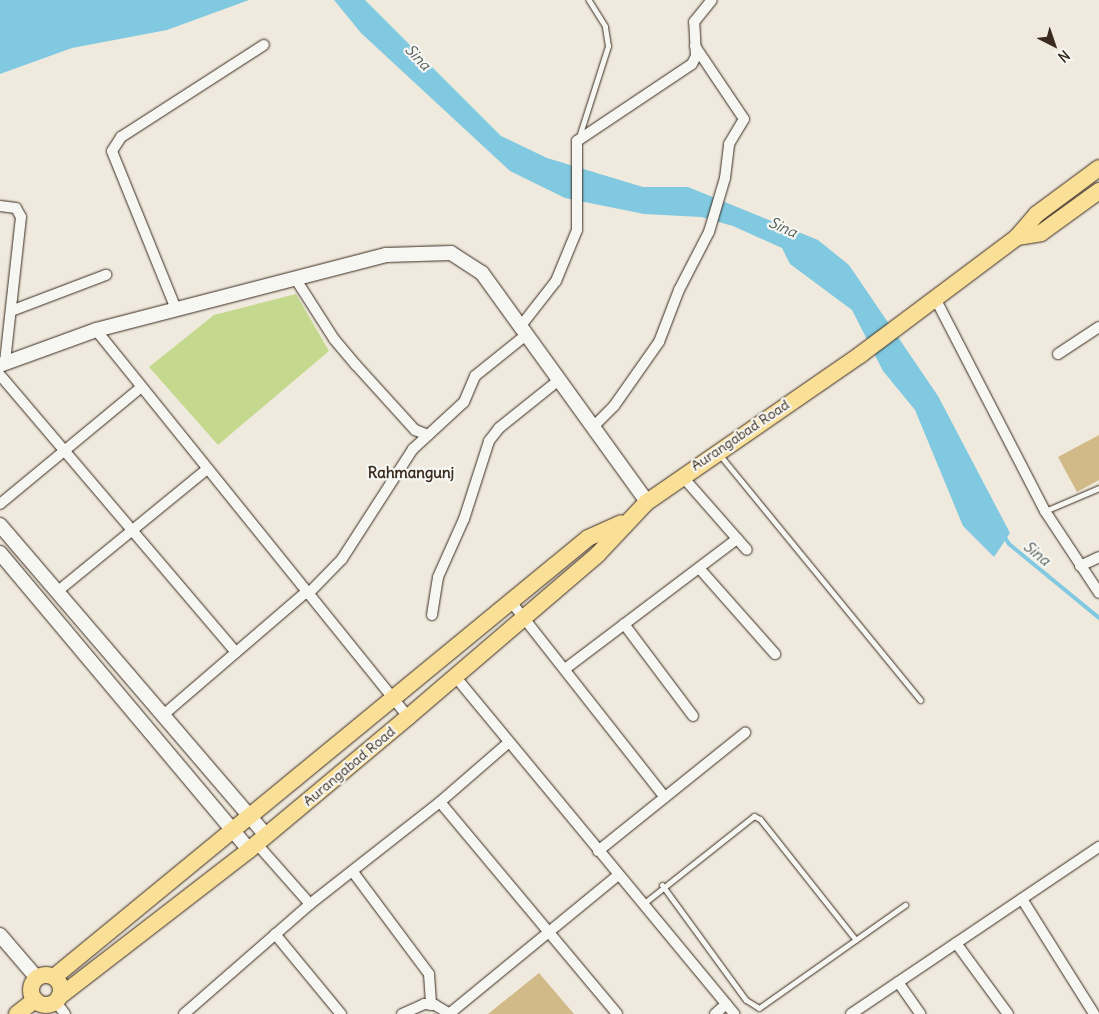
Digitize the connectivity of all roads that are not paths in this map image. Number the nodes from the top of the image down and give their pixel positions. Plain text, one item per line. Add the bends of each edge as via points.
1 (589, 0) edge
2 (712, 0) edge
3 (264, 45) dead end
4 (695, 46) junction
5 (577, 146) junction
6 (1099, 168) edge
7 (1099, 192) edge
8 (0, 206) edge
9 (1016, 237) junction
10 (106, 275) dead end
11 (295, 278) junction
12 (929, 303) junction
13 (176, 309) junction
14 (11, 311) junction
15 (1099, 327) edge
16 (96, 330) junction
17 (523, 331) junction
18 (1058, 354) dead end
19 (2, 368) edge
20 (559, 380) junction
21 (140, 388) junction
22 (592, 427) junction
23 (428, 436) junction
24 (716, 451) junction
25 (68, 452) junction
26 (206, 470) junction
27 (682, 476) junction
28 (1099, 488) edge
29 (647, 502) junction
30 (0, 504) edge
31 (1045, 511) junction
32 (625, 521) junction
33 (0, 524) edge
34 (134, 530) junction
35 (737, 539) junction
36 (747, 550) dead end
37 (0, 553) edge
38 (1099, 557) edge
39 (1080, 566) junction
40 (699, 568) junction
41 (58, 591) junction
42 (307, 593) junction
43 (1099, 593) edge
44 (512, 603) junction
45 (432, 616) dead end
46 (524, 617) junction
47 (624, 624) junction
48 (236, 652) junction
49 (775, 654) dead end
50 (565, 669) junction
51 (454, 675) junction
52 (393, 700) junction
53 (920, 700) dead end
54 (162, 716) junction
55 (693, 716) dead end
56 (408, 717) junction
57 (745, 733) dead end
58 (508, 743) junction
59 (664, 796) junction
60 (440, 802) junction
61 (250, 817) junction
62 (234, 831) junction
63 (257, 843) junction
64 (1099, 847) edge
65 (598, 851) junction
66 (353, 872) junction
67 (618, 875) junction
68 (662, 886) junction
69 (1022, 899) junction
70 (310, 904) junction
71 (643, 904) junction
72 (905, 905) dead end
73 (275, 934) junction
74 (549, 934) junction
75 (0, 936) edge
76 (856, 940) junction
77 (956, 943) junction
78 (54, 977) junction
79 (37, 978) junction
80 (898, 982) junction
81 (34, 1000) junction
82 (60, 1004) edge
83 (726, 1004) junction
84 (431, 1005) junction
85 (17, 1014) edge
86 (184, 1014) edge
87 (341, 1014) edge
88 (402, 1014) edge
89 (450, 1014) edge
90 (617, 1014) edge
91 (715, 1014) edge
92 (734, 1014) edge
93 (851, 1014) edge
94 (920, 1014) edge
95 (1008, 1014) edge
96 (1094, 1014) edge

1 - 5 lane via 605,26 608,46
2 - 4 street via 694,22
3 - 13 street via 120,137 112,151
4 - 5 street via 696,56 687,70
4 - 22 street via 744,119 729,144 725,178 709,232 678,290 650,358
5 - 17 street via 577,230 556,281
6 - 9 main road via 1037,214
7 - 9 main road via 1041,234
8 - 14 street via 16,208 21,217
9 - 12 main road
10 - 14 street
11 - 13 street
11 - 17 street via 386,255 451,253 482,273
11 - 23 street via 350,358 415,430
12 - 24 main road, Aurangabad Road via 860,355
12 - 31 street
13 - 16 street
14 - 19 street
15 - 18 street
16 - 19 street
16 - 21 street
17 - 20 street
17 - 23 street via 475,376 464,402
19 - 25 street
20 - 22 street
20 - 45 street via 499,428 489,441 464,519 435,586
21 - 25 street
21 - 26 street
22 - 29 street
23 - 42 street via 413,449 342,559
24 - 27 main road, Aurangabad Road
24 - 53 lane
25 - 30 street
25 - 34 street
26 - 34 street
26 - 42 street
27 - 29 main road, Aurangabad Road
27 - 35 street
28 - 31 lane
29 - 32 main road, Aurangabad Road
31 - 39 street
32 - 44 main road, Aurangabad Road via 588,538
32 - 46 main road, Aurangabad Road via 598,554
33 - 41 street
34 - 41 street
34 - 48 street
35 - 36 street
35 - 40 street
37 - 62 street
38 - 39 street
39 - 43 street
40 - 47 street
40 - 49 street
41 - 54 street
42 - 48 street
42 - 52 street
44 - 46 street
44 - 52 main road, Aurangabad Road
46 - 50 street
46 - 51 main road, Aurangabad Road
47 - 50 street
47 - 55 street
48 - 54 street
50 - 59 street
51 - 56 main road, Aurangabad Road
51 - 58 street
52 - 56 street
52 - 61 main road, Aurangabad Road
54 - 61 street
56 - 63 main road, Aurangabad Road
57 - 59 street
58 - 60 street
58 - 65 street
59 - 65 street
60 - 66 street
60 - 74 street
61 - 62 main road, Aurangabad Road
61 - 63 street
62 - 63 street
62 - 78 main road, Aurangabad Road
63 - 70 street
63 - 82 main road, Aurangabad Road
64 - 69 street
65 - 67 street
66 - 70 street
66 - 84 street via 429,974
67 - 71 street
67 - 74 street
68 - 71 lane
68 - 76 lane via 746,1000 759,1008
68 - 76 lane via 754,816 760,819
69 - 77 street
69 - 96 street
70 - 73 street
71 - 83 street
72 - 76 lane
73 - 86 street
73 - 87 street
74 - 89 street
74 - 90 street
75 - 79 street
77 - 80 street
77 - 95 street
78 - 79 main road
78 - 82 main road via 61,988
79 - 81 main road via 31,989
80 - 93 street
80 - 94 street
81 - 82 main road via 47,1005
81 - 85 main road
83 - 91 street
83 - 92 street
84 - 88 street via 413,1007
84 - 89 street

